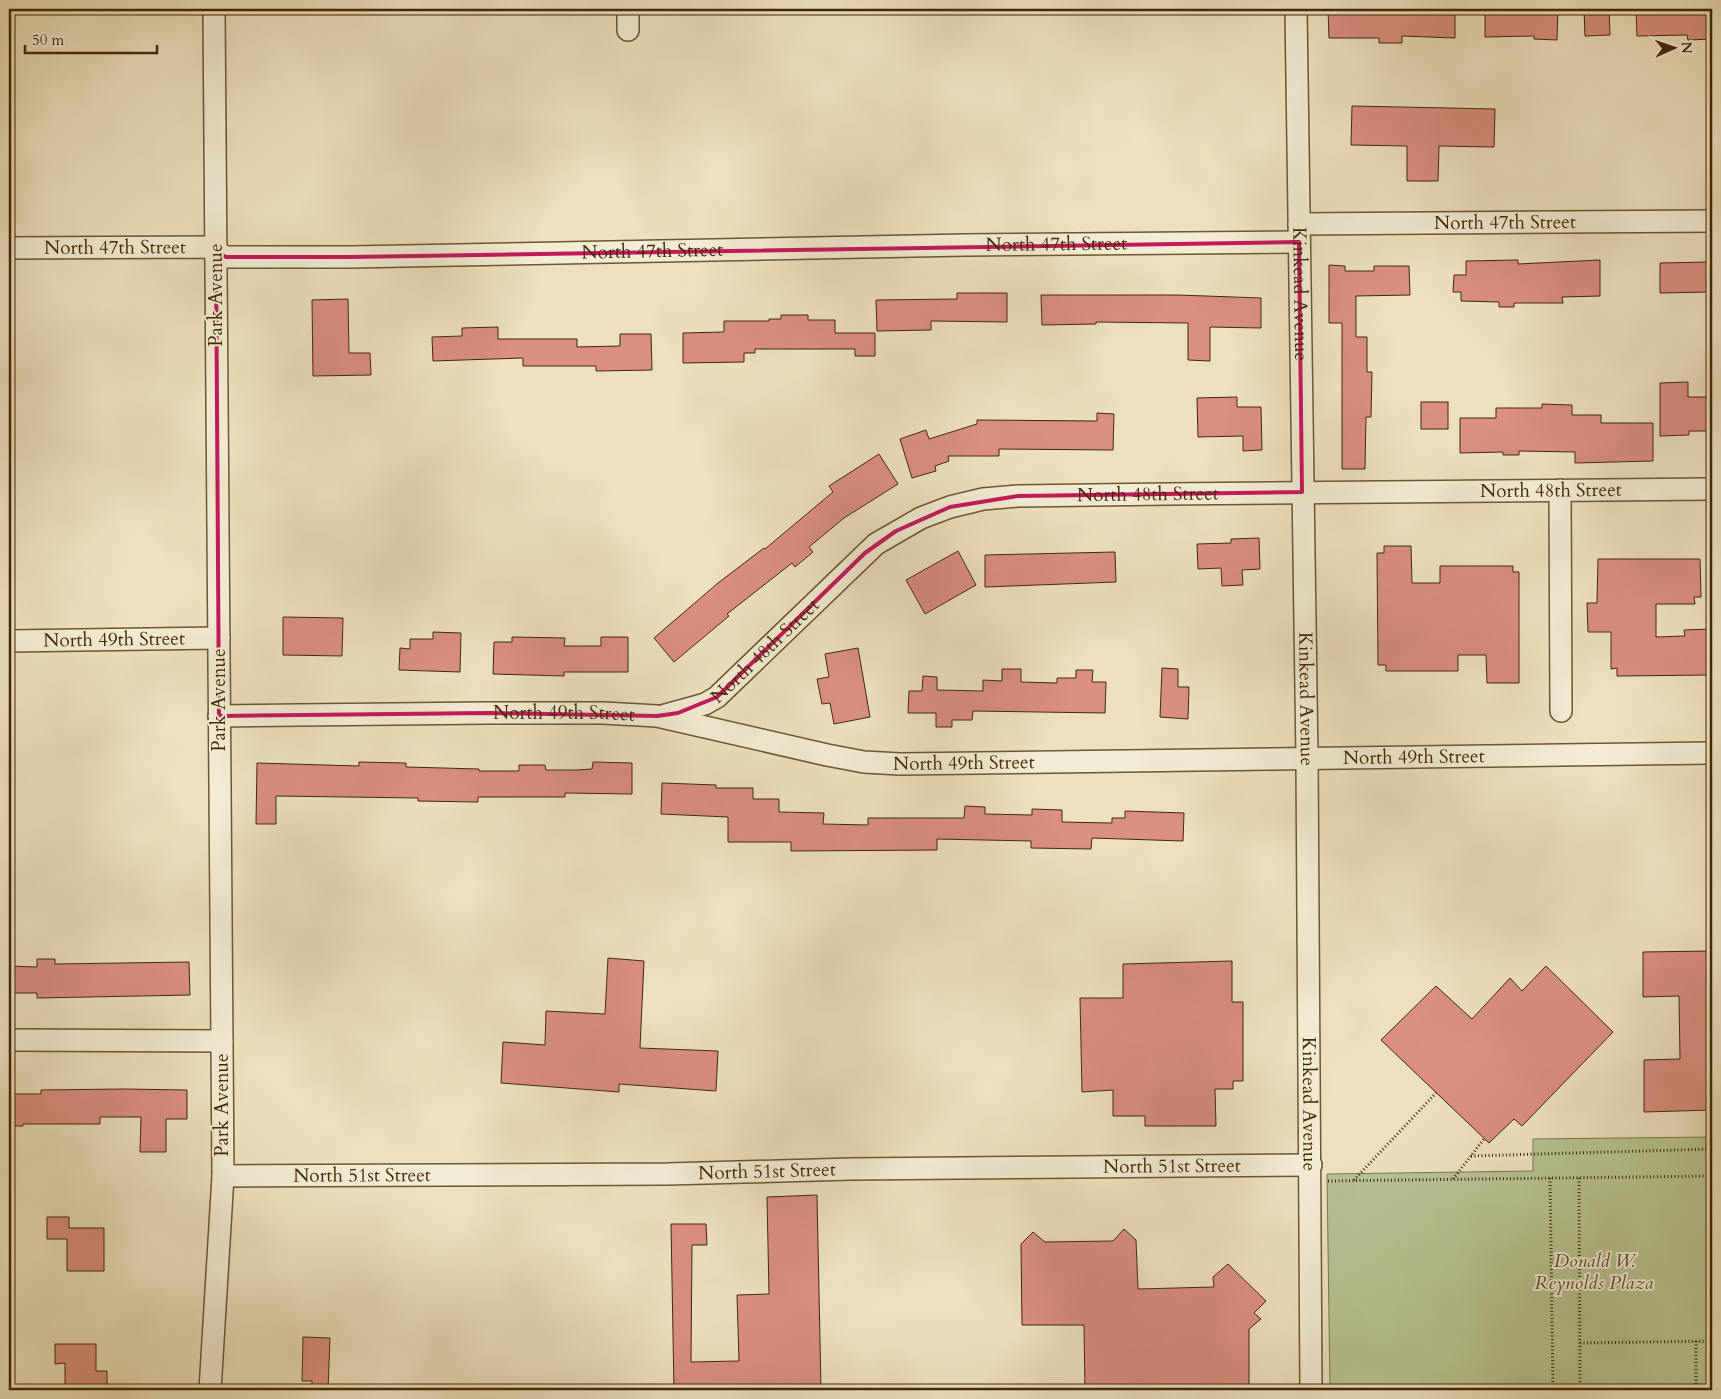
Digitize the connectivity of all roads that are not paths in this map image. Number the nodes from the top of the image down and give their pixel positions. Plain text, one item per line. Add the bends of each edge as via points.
1 (214, 9) edge
2 (628, 9) edge
3 (1296, 9) edge
4 (628, 30) dead end
5 (1712, 221) edge
6 (1299, 233) junction
7 (9, 248) edge
8 (216, 252) junction
9 (1712, 489) edge
10 (1560, 490) junction
11 (1302, 492) junction
12 (219, 638) junction
13 (9, 641) edge
14 (1562, 711) dead end
15 (219, 716) junction
16 (657, 716) junction
17 (1712, 753) edge
18 (1307, 758) junction
19 (9, 1040) edge
20 (222, 1041) junction
21 (1318, 1173) junction
22 (223, 1176) junction
23 (210, 1390) edge
24 (1311, 1390) edge

1 - 8 street, Park Avenue
2 - 4 street
3 - 6 street, Kinkead Avenue
5 - 6 street, North 47th Street
6 - 8 street, North 47th Street via 955,245 351,257 226,257
6 - 11 street, Kinkead Avenue
7 - 8 street, North 47th Street via 214,247
8 - 12 street, Park Avenue
9 - 10 street, North 48th Street
10 - 11 street, North 48th Street
10 - 14 street
11 - 16 street, North 48th Street via 1018,496 950,507 896,531 865,553 757,662 717,697 678,713
11 - 18 street, Kinkead Avenue
12 - 13 street, North 49th Street
12 - 15 street, Park Avenue
15 - 16 street, North 49th Street via 507,713
15 - 20 street, Park Avenue
16 - 18 street, North 49th Street via 864,762
17 - 18 street, North 49th Street
18 - 21 street, Kinkead Avenue
19 - 20 street
20 - 22 street, Park Avenue
21 - 22 street, North 51st Street via 851,1169 658,1174
21 - 24 street, Kinkead Avenue
22 - 23 street, Park Avenue

